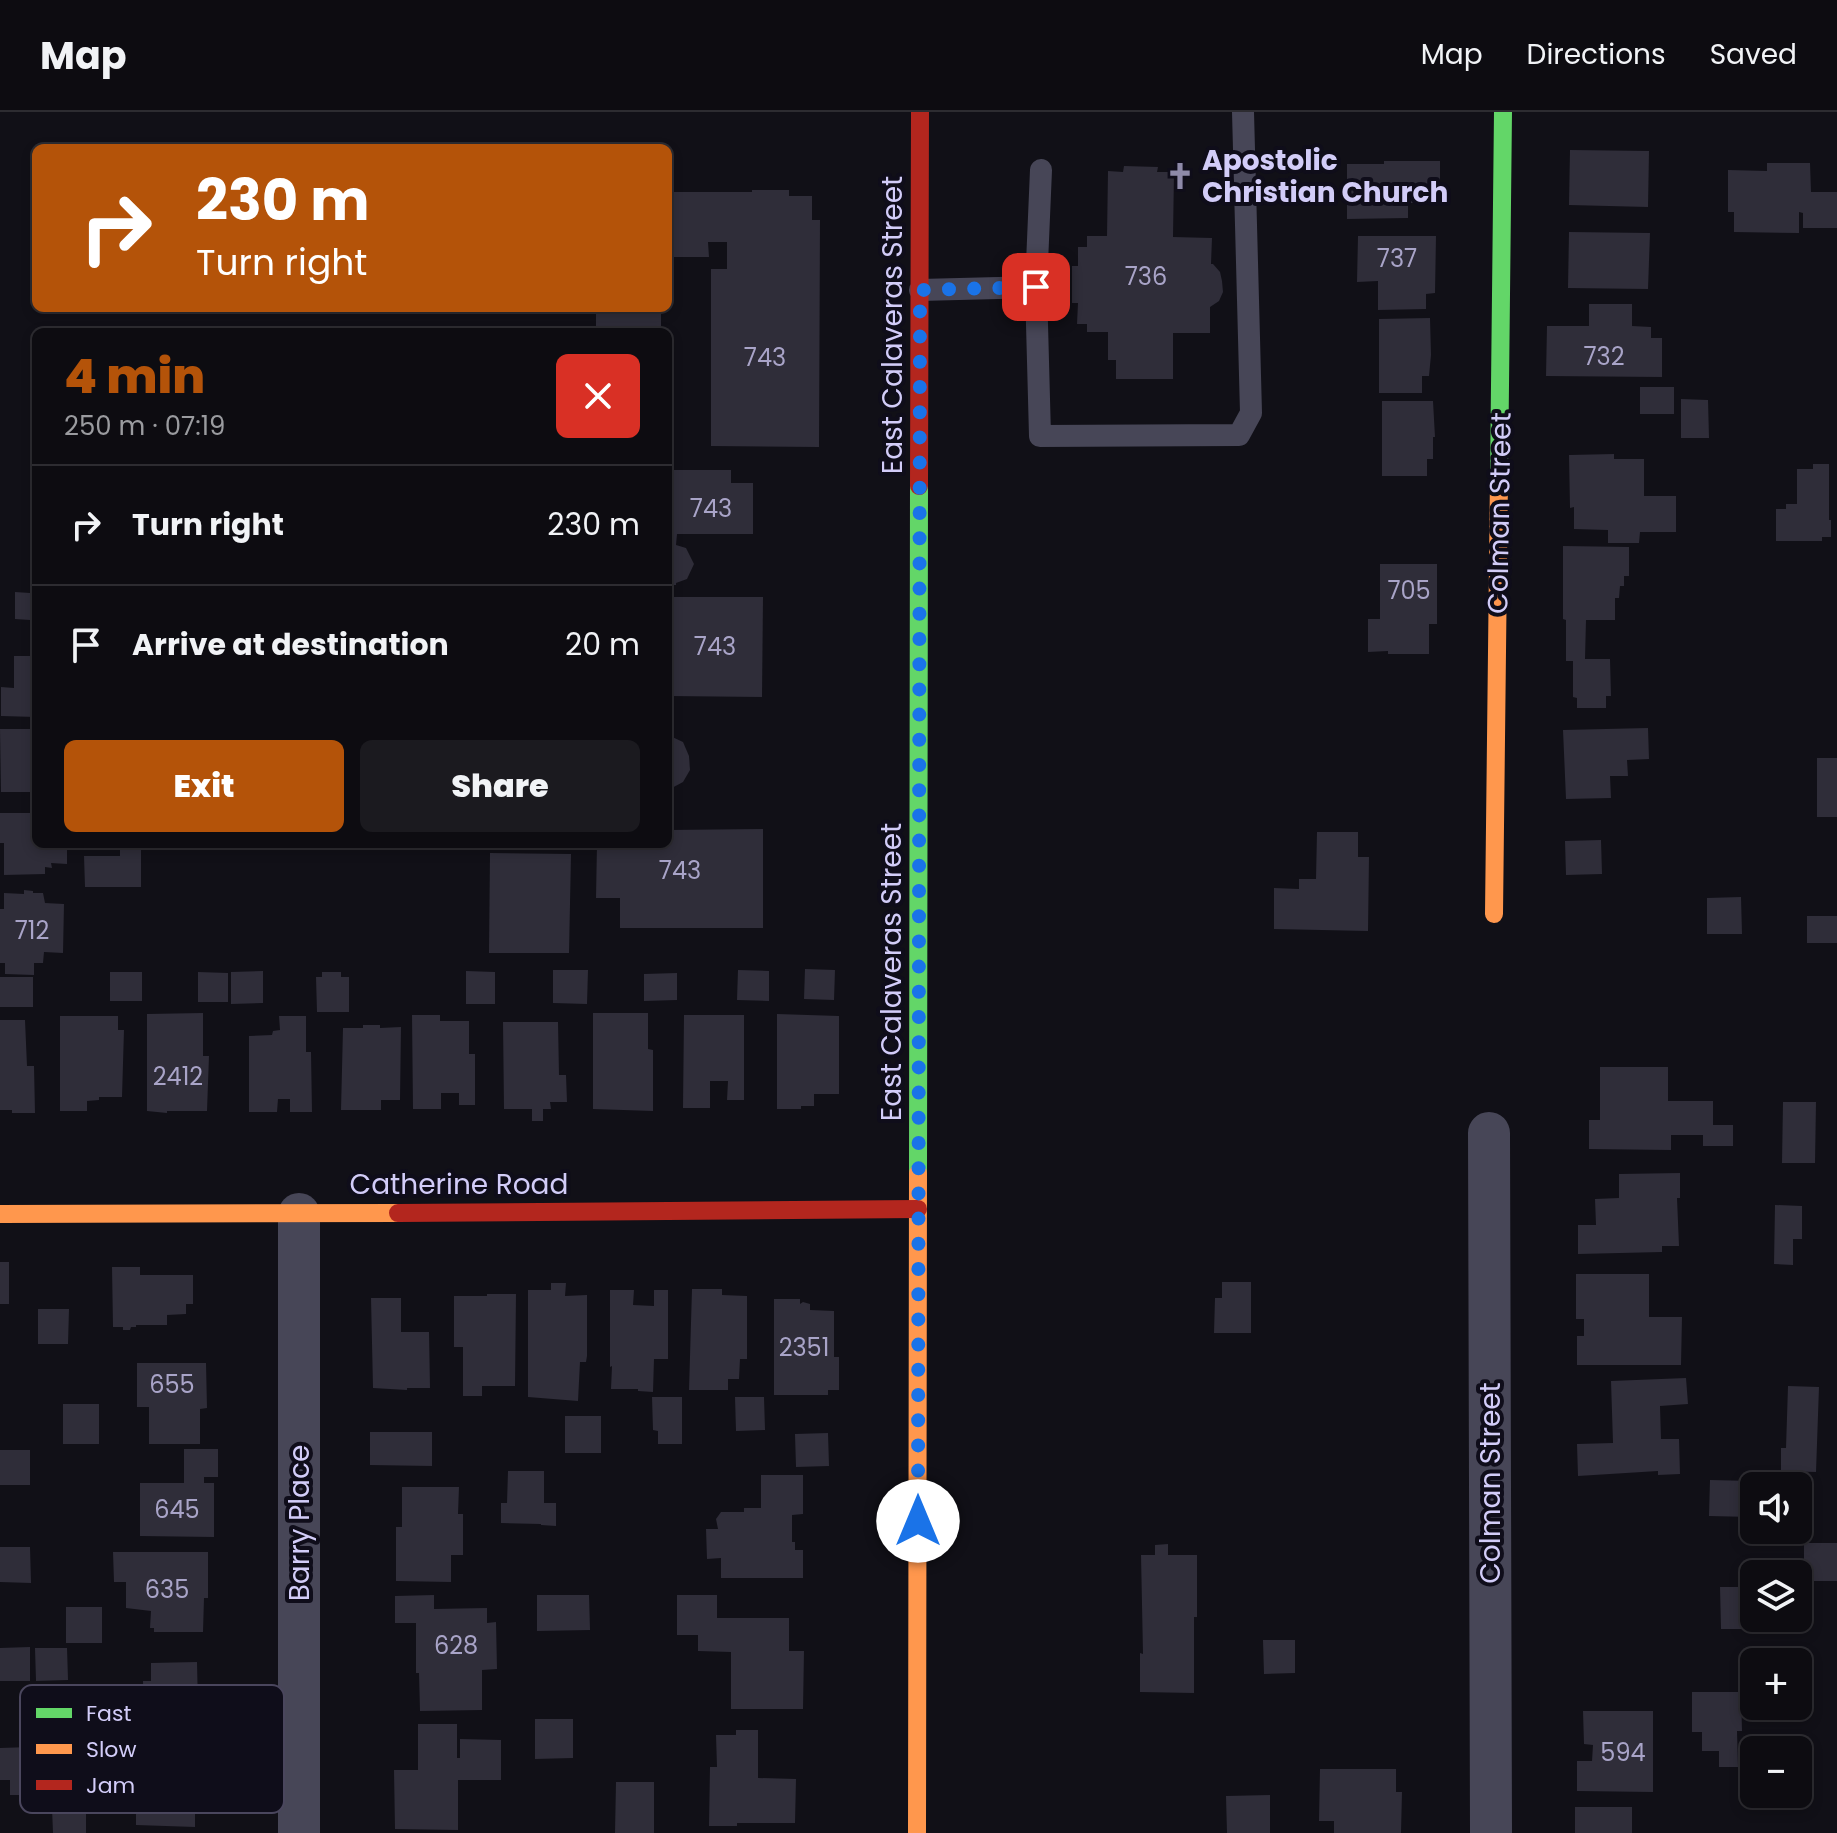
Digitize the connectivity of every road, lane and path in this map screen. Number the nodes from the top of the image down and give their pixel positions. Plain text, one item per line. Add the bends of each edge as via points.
1 (920, 112) edge
2 (1243, 112) edge
3 (1503, 112) edge
4 (1041, 170) dead end
5 (1036, 287) junction
6 (920, 290) junction
7 (1494, 914) dead end
8 (1489, 1133) dead end
9 (918, 1209) junction
10 (0, 1214) edge
11 (299, 1214) junction
12 (299, 1833) edge
13 (917, 1833) edge
14 (1491, 1833) edge

1 - 6 street, East Calaveras Street
2 - 5 lane via 1251,413 1239,435 1040,436
3 - 7 street, Colman Street
4 - 5 lane
5 - 6 lane
6 - 9 street, East Calaveras Street
8 - 14 street, Colman Street
9 - 11 street, Catherine Road
9 - 13 street, East Calaveras Street
10 - 11 street, Catherine Road
11 - 12 street, Barry Place

